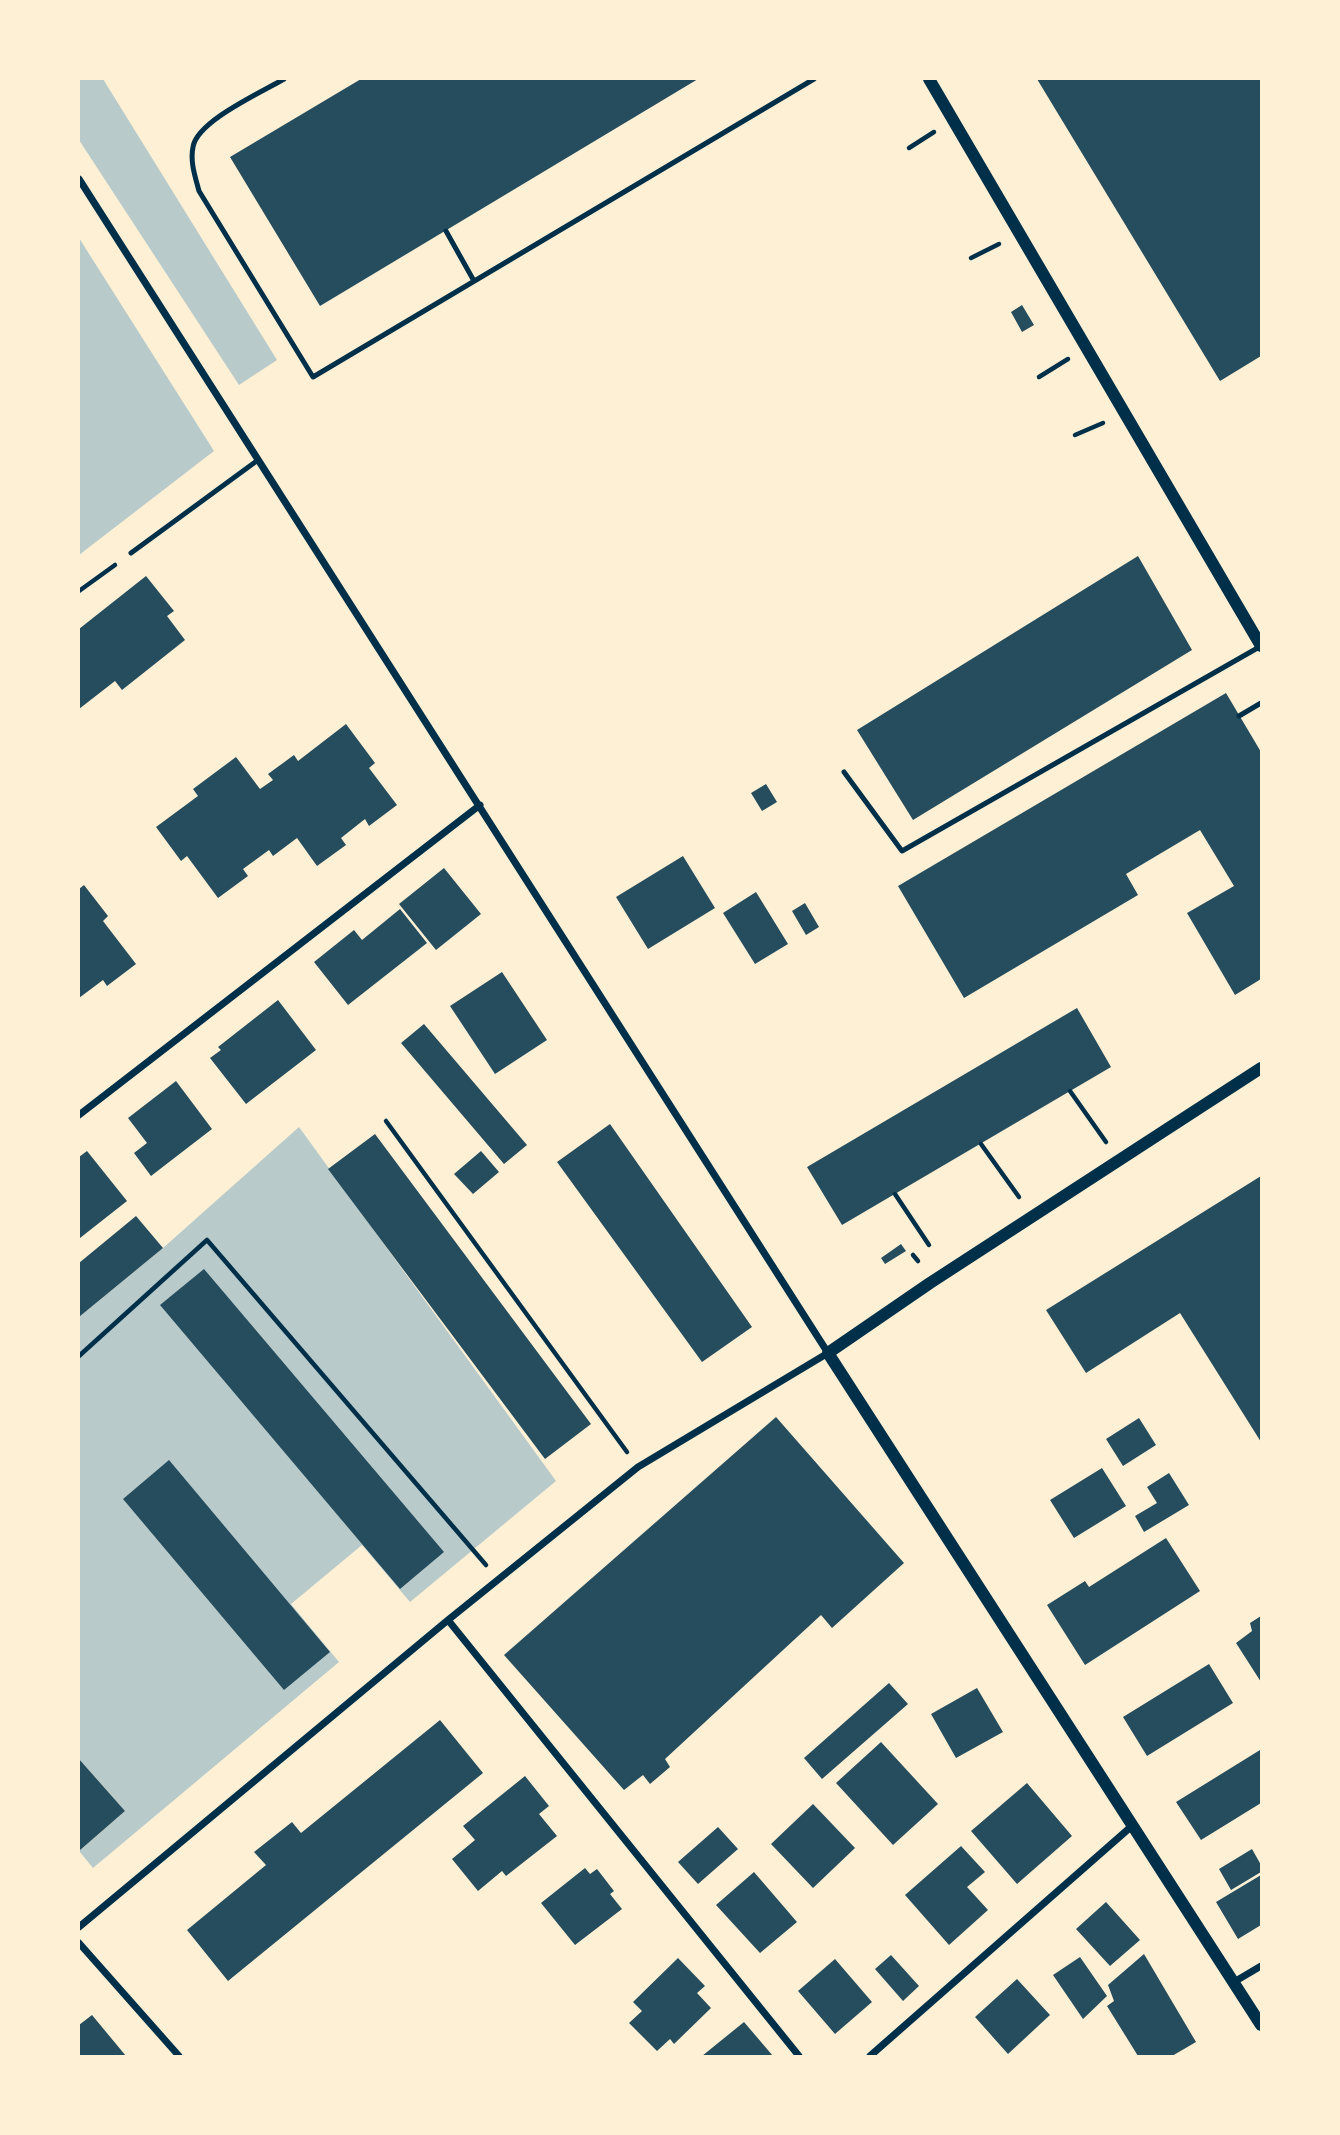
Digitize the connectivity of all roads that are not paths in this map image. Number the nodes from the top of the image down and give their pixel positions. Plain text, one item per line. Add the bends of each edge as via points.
1 (284, 79) edge
2 (814, 79) edge
3 (929, 79) edge
4 (79, 178) edge
5 (446, 231) dead end
6 (474, 281) junction
7 (258, 460) junction
8 (131, 553) road end
9 (1261, 646) edge
10 (1261, 704) edge
11 (1239, 716) dead end
12 (844, 772) dead end
13 (480, 805) junction
14 (1261, 1068) edge
15 (79, 1115) edge
16 (828, 1353) junction
17 (448, 1620) junction
18 (1134, 1824) junction
19 (79, 1927) edge
20 (79, 1943) edge
21 (1261, 1966) edge
22 (1234, 1982) junction
23 (1261, 2025) edge
24 (179, 2056) edge
25 (799, 2056) edge
26 (870, 2056) edge

1 - 6 lane via 210,122 193,144 192,162 199,191 313,377
2 - 6 lane
3 - 9 street
4 - 7 street
5 - 6 lane
7 - 8 lane
7 - 13 street
9 - 12 lane via 902,851
10 - 11 lane
13 - 15 street
13 - 16 street
14 - 16 street
16 - 17 street via 638,1467
16 - 18 street
17 - 19 street
17 - 25 street
18 - 22 street
18 - 26 street
20 - 24 street
21 - 22 street
22 - 23 street

